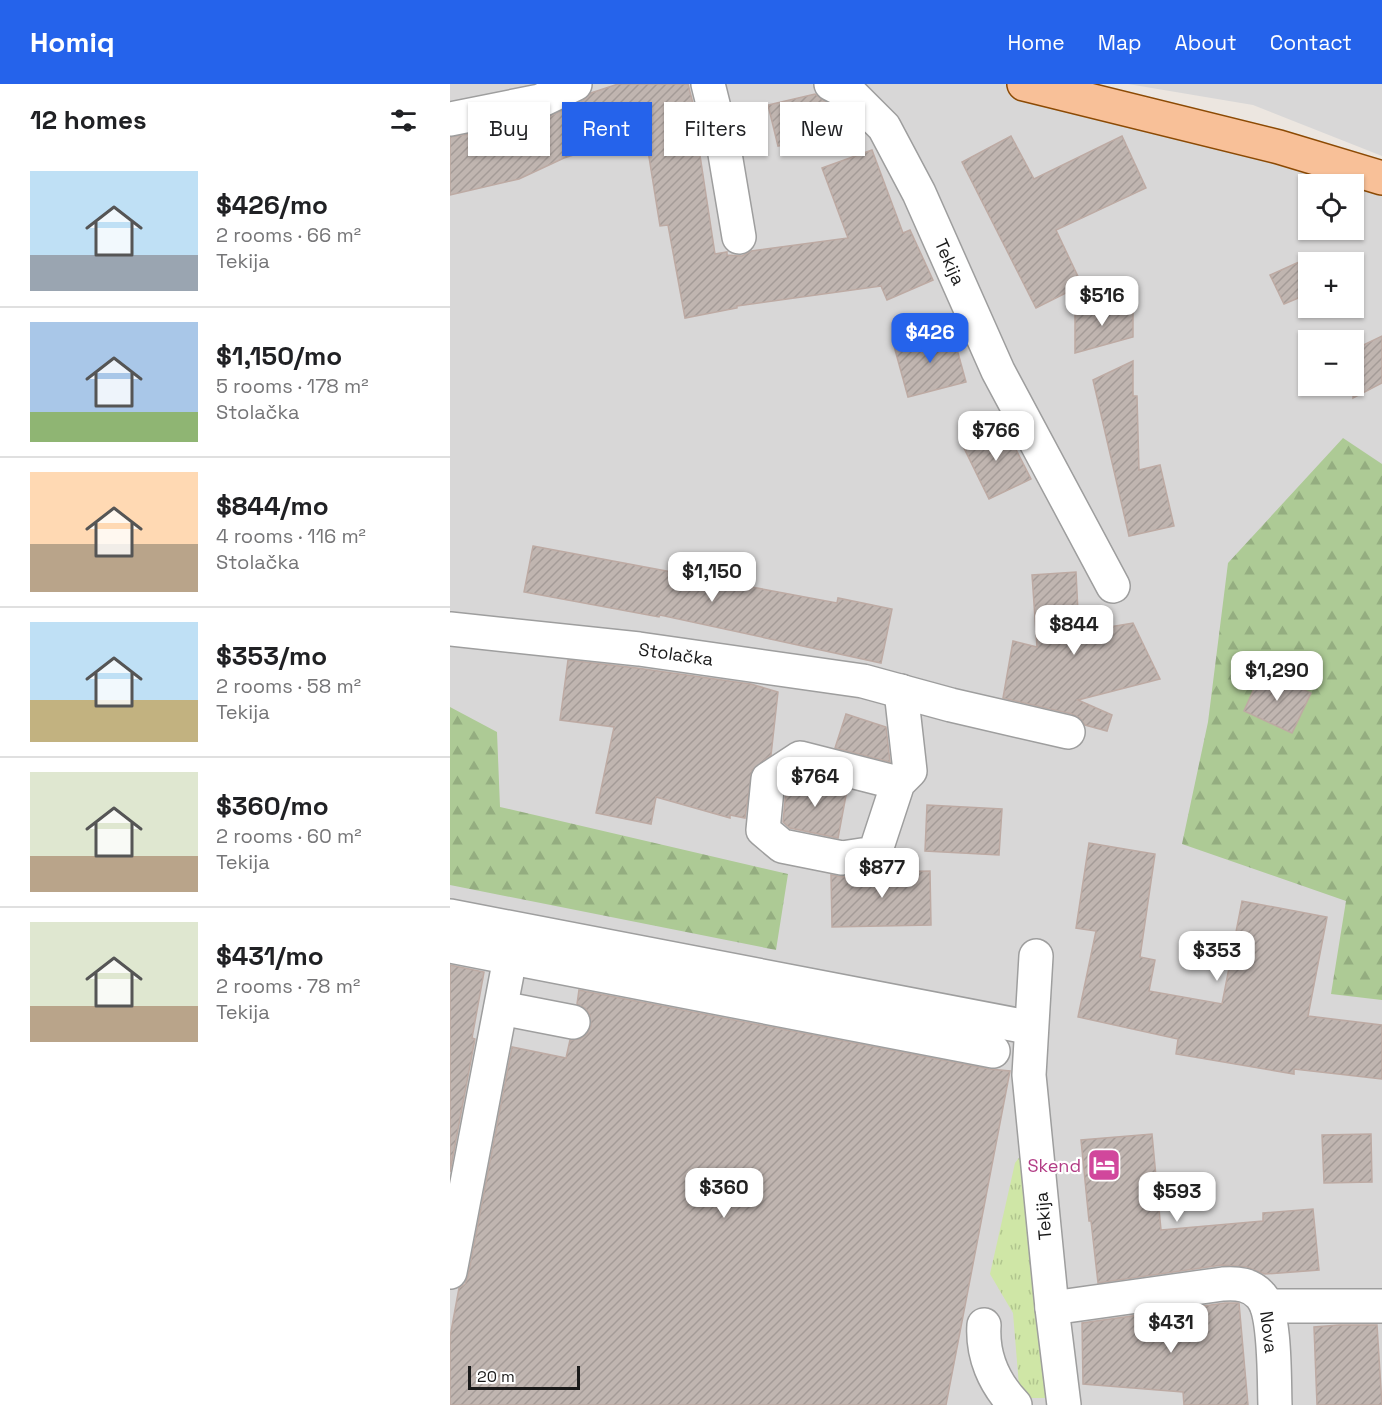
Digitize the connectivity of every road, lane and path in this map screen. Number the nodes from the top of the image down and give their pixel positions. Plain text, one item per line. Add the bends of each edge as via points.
1 (708, 84) edge
2 (831, 84) edge
3 (1024, 84) edge
4 (577, 85) edge
5 (450, 119) edge
6 (1382, 178) edge
7 (739, 237) dead end
8 (1113, 586) dead end
9 (450, 629) edge
10 (901, 691) junction
11 (1068, 732) dead end
12 (898, 783) dead end
13 (450, 916) edge
14 (450, 946) edge
15 (1036, 956) dead end
16 (510, 958) junction
17 (501, 1008) junction
18 (573, 1022) dead end
19 (1031, 1025) junction
20 (993, 1051) dead end
21 (450, 1272) edge
22 (1267, 1306) junction
23 (1382, 1306) edge
24 (1052, 1308) junction
25 (984, 1325) dead end
26 (1015, 1405) edge
27 (1064, 1405) edge
28 (1275, 1405) edge

1 - 7 street
2 - 8 street, Tekija via 852,95 884,127 919,193 998,371
3 - 6 main road via 1279,147
4 - 5 street via 540,100
9 - 10 street, Stolačka via 639,649 863,681
10 - 11 street, Stolačka
10 - 12 street via 910,771
13 - 19 street via 1017,1026
14 - 16 street
15 - 19 street, Tekija
16 - 17 street
16 - 20 street
17 - 18 street
17 - 21 street
19 - 24 street, Tekija via 1029,1075
22 - 23 street
22 - 24 street, Nova via 1248,1286 1235,1283
22 - 28 street, Nova
24 - 27 street, Tekija
25 - 26 street via 983,1343 996,1379

